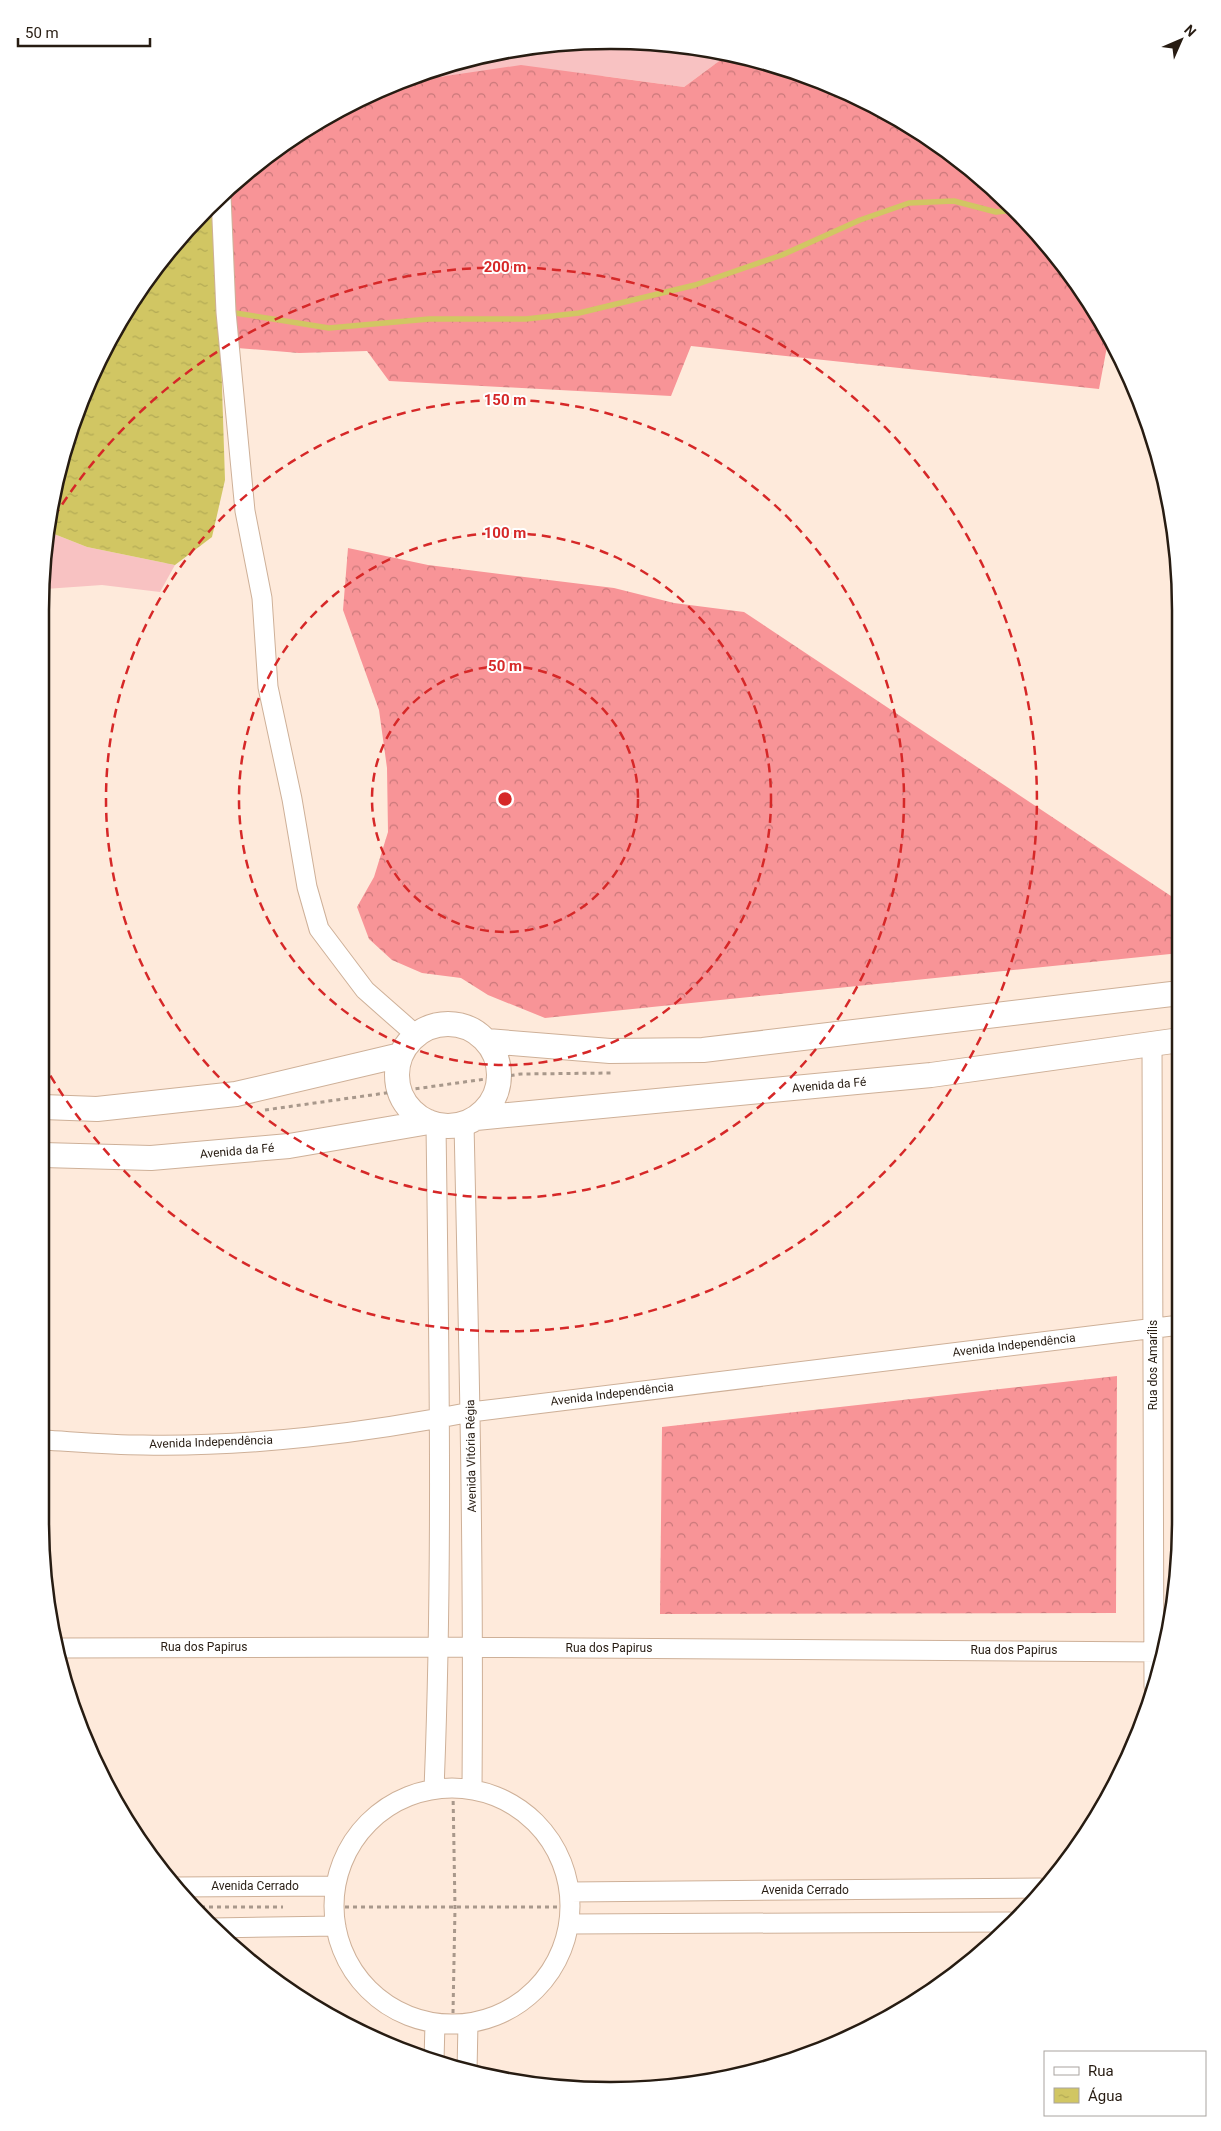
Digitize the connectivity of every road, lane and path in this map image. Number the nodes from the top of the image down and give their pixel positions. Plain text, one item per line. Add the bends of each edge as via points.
1 (221, 205) edge
2 (1172, 994) edge
3 (416, 1034) junction
4 (487, 1041) junction
5 (1172, 1041) edge
6 (1152, 1044) junction
7 (401, 1055) junction
8 (614, 1073) dead end
9 (499, 1077) junction
10 (400, 1091) junction
11 (49, 1108) edge
12 (258, 1111) dead end
13 (470, 1121) junction
14 (432, 1123) junction
15 (49, 1155) edge
16 (1172, 1326) edge
17 (1153, 1328) junction
18 (471, 1412) junction
19 (440, 1418) junction
20 (49, 1440) edge
21 (1158, 1644) edge
22 (440, 1646) junction
23 (474, 1647) junction
24 (64, 1648) edge
25 (1156, 1652) edge
26 (434, 1789) junction
27 (472, 1789) junction
28 (335, 1886) junction
29 (185, 1887) edge
30 (1035, 1888) edge
31 (570, 1892) junction
32 (1004, 1922) edge
33 (570, 1924) junction
34 (336, 1926) junction
35 (224, 1928) edge
36 (434, 2023) junction
37 (468, 2024) junction
38 (434, 2053) edge
39 (466, 2063) edge

1 - 3 street via 226,312 245,511 262,598 268,687 307,887 319,929 365,990
2 - 4 main road via 703,1050 610,1050
3 - 4 main road via 430,1026 461,1025
3 - 7 main road
4 - 9 main road via 495,1054
5 - 6 main road, Avenida da Fé
6 - 13 main road, Avenida da Fé via 931,1075
6 - 17 street, Rua dos Amarílis
7 - 10 main road via 397,1068
7 - 11 main road via 236,1094 97,1109
8 - 9 path
9 - 10 path
9 - 13 main road via 495,1096 487,1109
10 - 12 path
10 - 14 main road via 408,1106
13 - 14 main road, Avenida da Fé via 450,1126
13 - 18 street, Avenida Vitória Régia
14 - 15 main road, Avenida da Fé via 289,1146 151,1158
14 - 19 street
16 - 17 street, Avenida Independência
17 - 18 street, Avenida Independência
17 - 21 street, Rua dos Amarílis
18 - 19 street, Avenida Independência
18 - 23 street, Avenida Vitória Régia
19 - 20 street, Avenida Independência via 282,1440 143,1445
19 - 22 street
22 - 23 street, Rua dos Papirus
22 - 24 street, Rua dos Papirus
22 - 26 street
23 - 25 street, Rua dos Papirus
23 - 27 street, Avenida Vitória Régia
26 - 27 street
26 - 28 street via 399,1800 369,1821 347,1851
27 - 31 street via 512,1804 530,1817 557,1851
28 - 29 street, Avenida Cerrado
28 - 34 street
30 - 31 street, Avenida Cerrado
31 - 33 street
32 - 33 street
33 - 37 street via 561,1953 546,1979 535,1990 498,2016
34 - 35 street
34 - 36 street via 348,1961 370,1990 400,2012
36 - 37 street
36 - 38 street
37 - 39 street

